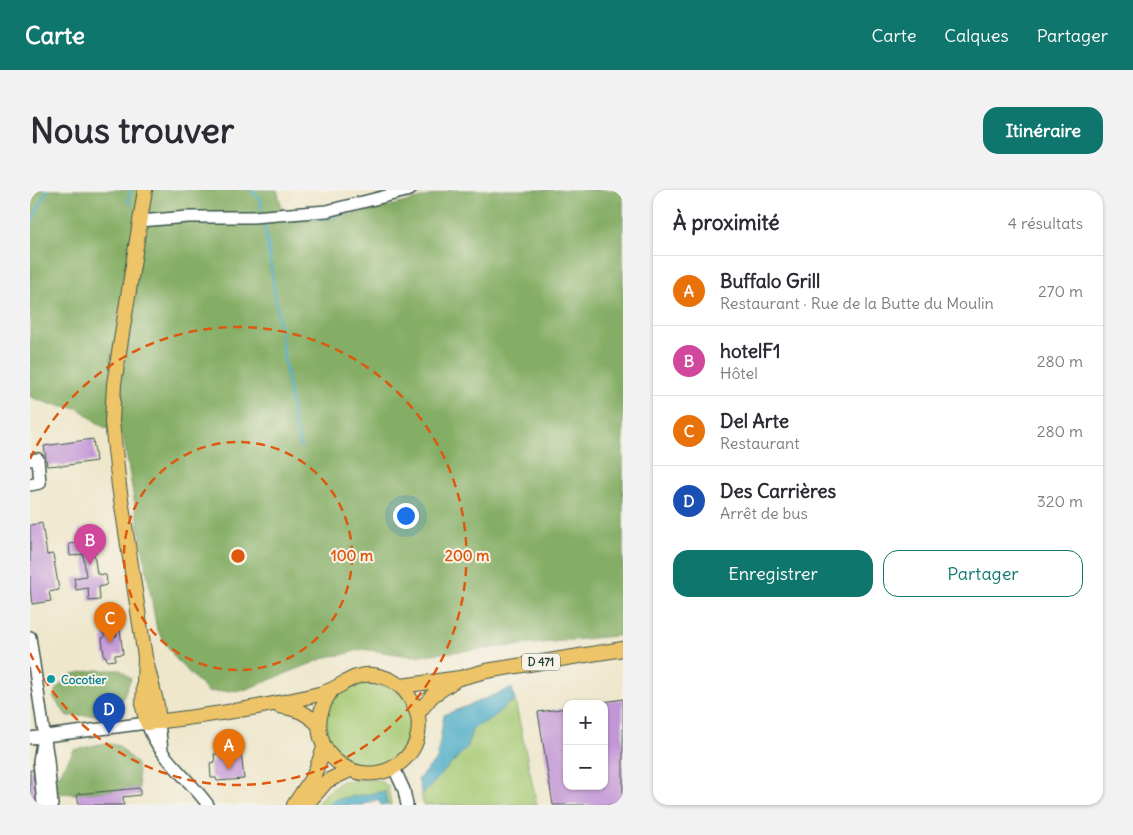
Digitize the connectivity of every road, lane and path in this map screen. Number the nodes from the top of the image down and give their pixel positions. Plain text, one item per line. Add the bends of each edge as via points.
1 (146, 190) edge
2 (410, 190) edge
3 (140, 221) junction
4 (30, 460) edge
5 (30, 485) edge
6 (30, 637) edge
7 (623, 649) edge
8 (145, 657) junction
9 (460, 678) junction
10 (400, 686) junction
11 (331, 691) junction
12 (157, 705) junction
13 (274, 706) junction
14 (418, 713) junction
15 (180, 719) junction
16 (153, 722) junction
17 (319, 725) junction
18 (43, 737) junction
19 (30, 738) edge
20 (324, 748) junction
21 (394, 768) junction
22 (348, 771) junction
23 (43, 805) edge
24 (52, 805) edge
25 (208, 805) edge
26 (294, 805) edge
27 (306, 805) edge
28 (407, 805) edge

1 - 3 main road
2 - 3 street via 327,211
3 - 8 main road via 114,384 112,422
4 - 5 street via 38,459 40,483
6 - 18 street
7 - 9 main road, D 471
8 - 12 main road
8 - 16 main road via 143,707
9 - 10 main road, D 471
9 - 14 main road, D 471 via 432,696
10 - 11 main road via 372,674 357,676
10 - 14 main road via 412,698
11 - 13 main road
11 - 17 main road via 324,701
12 - 15 main road
12 - 16 main road
13 - 15 main road
13 - 17 main road via 298,709
14 - 21 main road via 415,745
15 - 16 main road
16 - 18 street
16 - 25 street via 162,751
17 - 20 main road
18 - 19 street
18 - 23 street via 39,761
18 - 24 street
20 - 22 main road
20 - 26 main road via 314,775
21 - 22 main road via 367,775
21 - 28 street
22 - 27 main road via 327,781

